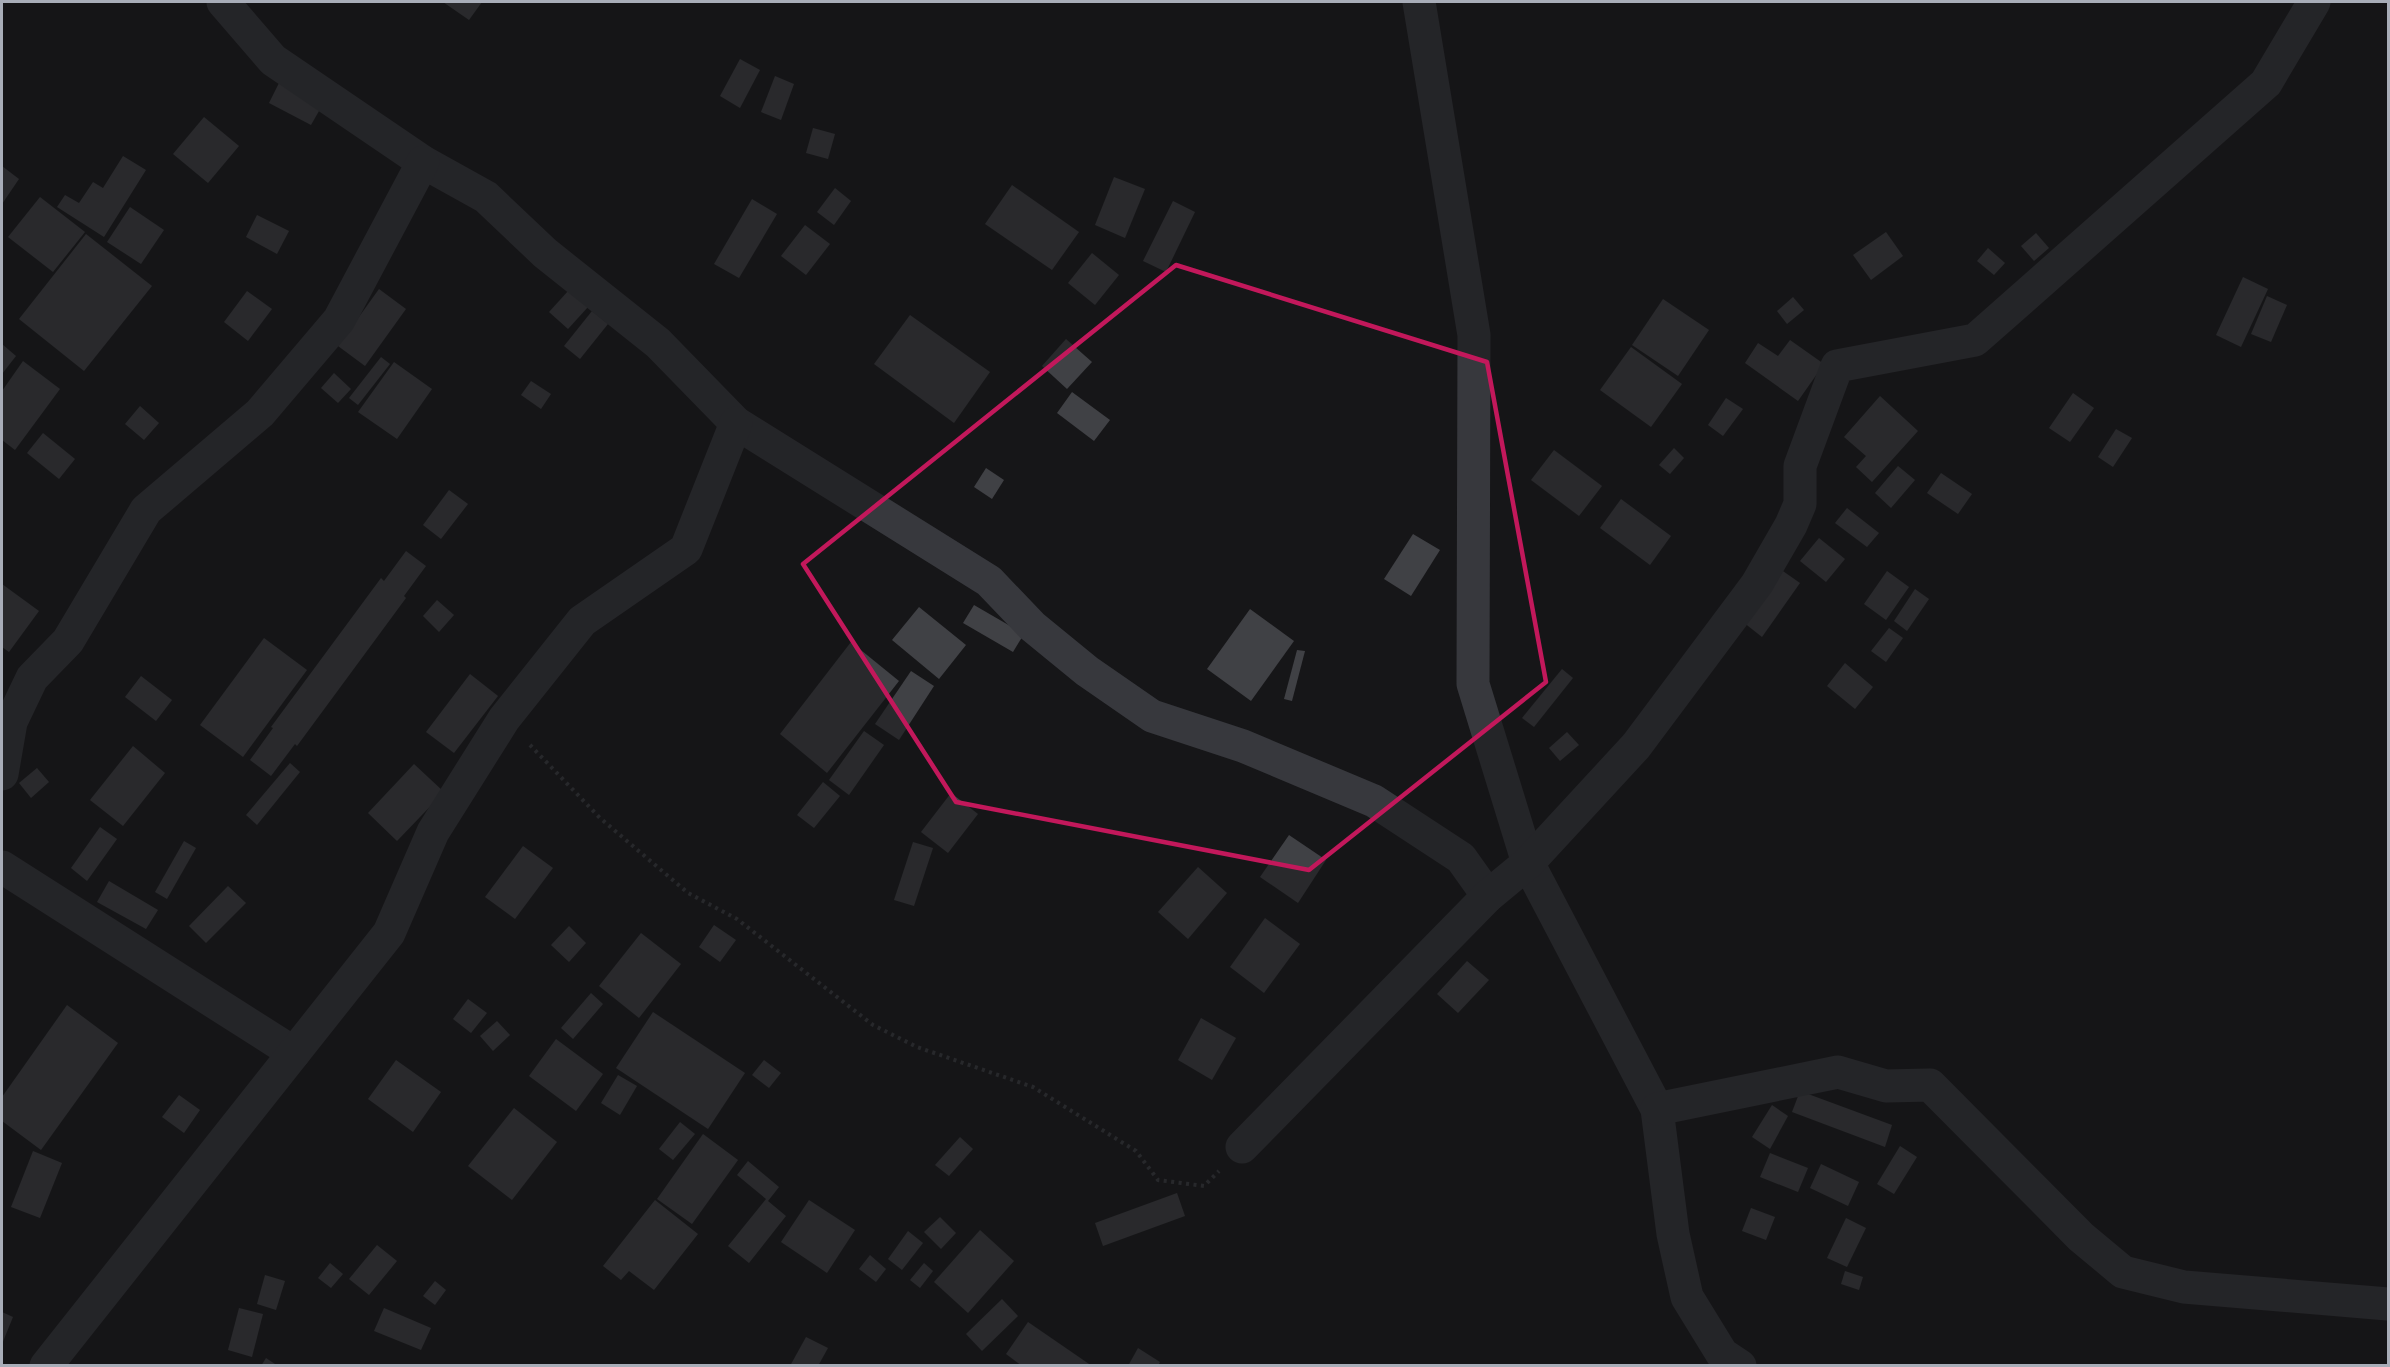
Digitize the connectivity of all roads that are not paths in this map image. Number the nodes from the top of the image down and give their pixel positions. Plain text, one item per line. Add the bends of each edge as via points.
1 (223, 2) edge
2 (1419, 2) edge
3 (2314, 2) edge
4 (423, 162) junction
5 (736, 423) junction
6 (2, 774) edge
7 (1528, 863) junction
8 (2, 867) edge
9 (1488, 896) junction
10 (294, 1053) junction
11 (1658, 1109) junction
12 (1242, 1147) road end
13 (2388, 1304) edge
14 (46, 1365) edge
15 (1740, 1365) edge

1 - 4 street via 273,60
2 - 7 street via 1474,335 1473,684
3 - 7 street via 2266,83 1975,340 1837,366 1800,465 1800,504 1757,584 1636,746
4 - 5 street via 486,196 544,253 658,343
4 - 6 street via 339,320 260,413 146,510 68,641 32,678 11,722
5 - 9 street via 989,581 1032,626 1152,716 1243,746 1374,801 1461,858
5 - 10 street via 686,549 582,621 504,719 433,831 389,933
7 - 9 street
7 - 11 street
8 - 10 street
9 - 12 street
10 - 14 street
11 - 13 street via 1838,1072 1886,1086 1930,1085 2081,1238 2123,1272 2184,1287
11 - 15 street via 1673,1234 1687,1297 1722,1354

